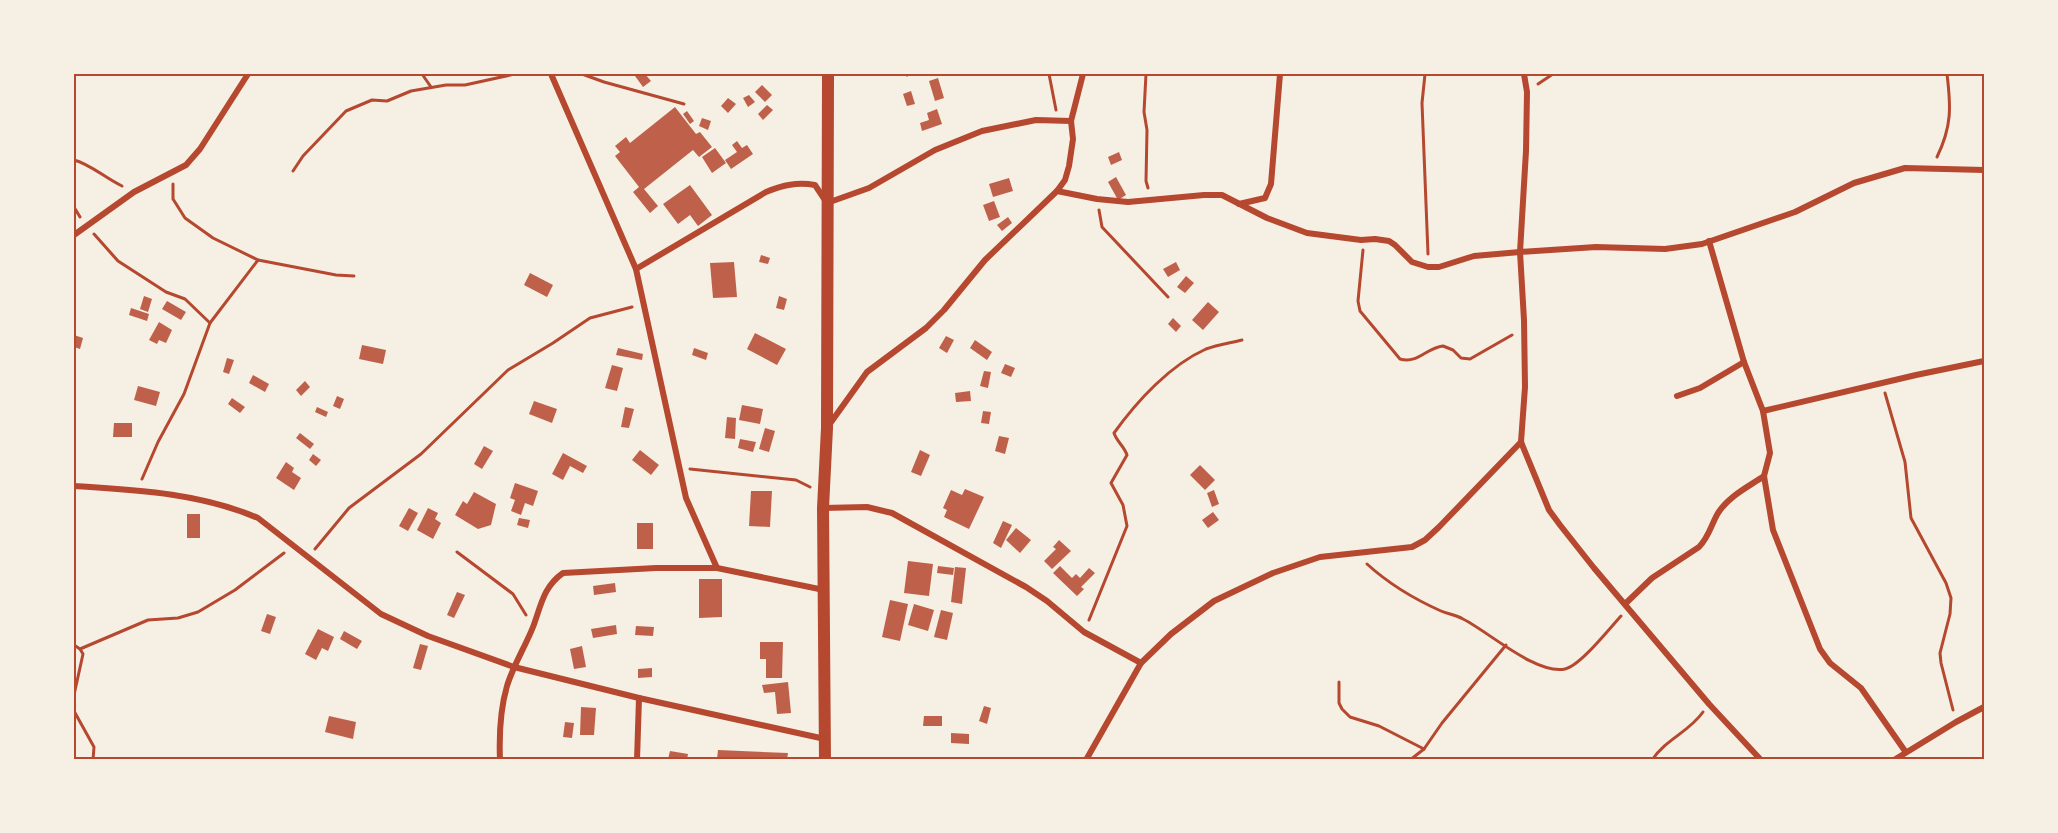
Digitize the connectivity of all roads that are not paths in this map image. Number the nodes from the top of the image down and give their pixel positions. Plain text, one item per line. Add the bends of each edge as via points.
1 (248, 74) edge
2 (551, 74) edge
3 (828, 74) edge
4 (1083, 74) edge
5 (1280, 74) edge
6 (1524, 74) edge
7 (1071, 121) junction
8 (1984, 170) edge
9 (1057, 191) junction
10 (827, 203) junction
11 (1238, 204) junction
12 (74, 235) edge
13 (1709, 241) junction
14 (1520, 252) junction
15 (636, 269) junction
16 (1984, 361) edge
17 (1744, 362) junction
18 (1677, 396) dead end
19 (1763, 411) junction
20 (827, 428) junction
21 (1521, 442) junction
22 (1764, 476) junction
23 (74, 486) edge
24 (823, 508) junction
25 (717, 568) junction
26 (824, 590) junction
27 (1627, 606) junction
28 (1141, 663) junction
29 (514, 667) junction
30 (639, 698) junction
31 (1984, 707) edge
32 (826, 740) junction
33 (1905, 751) junction
34 (500, 759) edge
35 (637, 759) edge
36 (825, 759) edge
37 (1086, 759) edge
38 (1761, 759) edge
39 (1894, 759) edge

1 - 12 street via 186,165 134,192
2 - 15 street
3 - 10 main road
4 - 7 street
5 - 11 street via 1271,184 1265,198
6 - 14 street via 1527,92
7 - 9 street via 1069,166
7 - 10 street via 1036,120 982,131 935,150 869,188
8 - 13 street via 1905,168 1854,183 1795,212
9 - 11 street via 1128,202 1222,195
9 - 20 street via 985,260 926,328 867,372
10 - 15 street via 815,185 784,184
10 - 20 main road
11 - 14 street via 1307,233 1389,241 1412,262 1428,267 1474,256
13 - 14 street via 1665,249 1596,247
13 - 17 street
14 - 21 street via 1525,387
15 - 25 street via 686,498
16 - 19 street
17 - 18 street via 1700,388
17 - 19 street
19 - 22 street via 1770,453
20 - 24 main road
21 - 27 street via 1549,510
21 - 28 street via 1425,540 1412,547 1320,557 1273,573 1214,601
22 - 27 street via 1730,499 1699,547 1652,578
22 - 33 street via 1773,530 1820,649 1830,663 1861,688
23 - 29 street via 165,494 241,510 258,518 381,614 428,636
24 - 26 main road
24 - 28 street via 867,507 892,513 1026,587 1084,632
25 - 26 street
25 - 29 street via 563,573 547,587
26 - 32 main road
27 - 38 street
28 - 37 street
29 - 30 street
29 - 34 street via 501,714
30 - 32 street
30 - 35 street
31 - 33 street
32 - 36 main road
33 - 39 street

